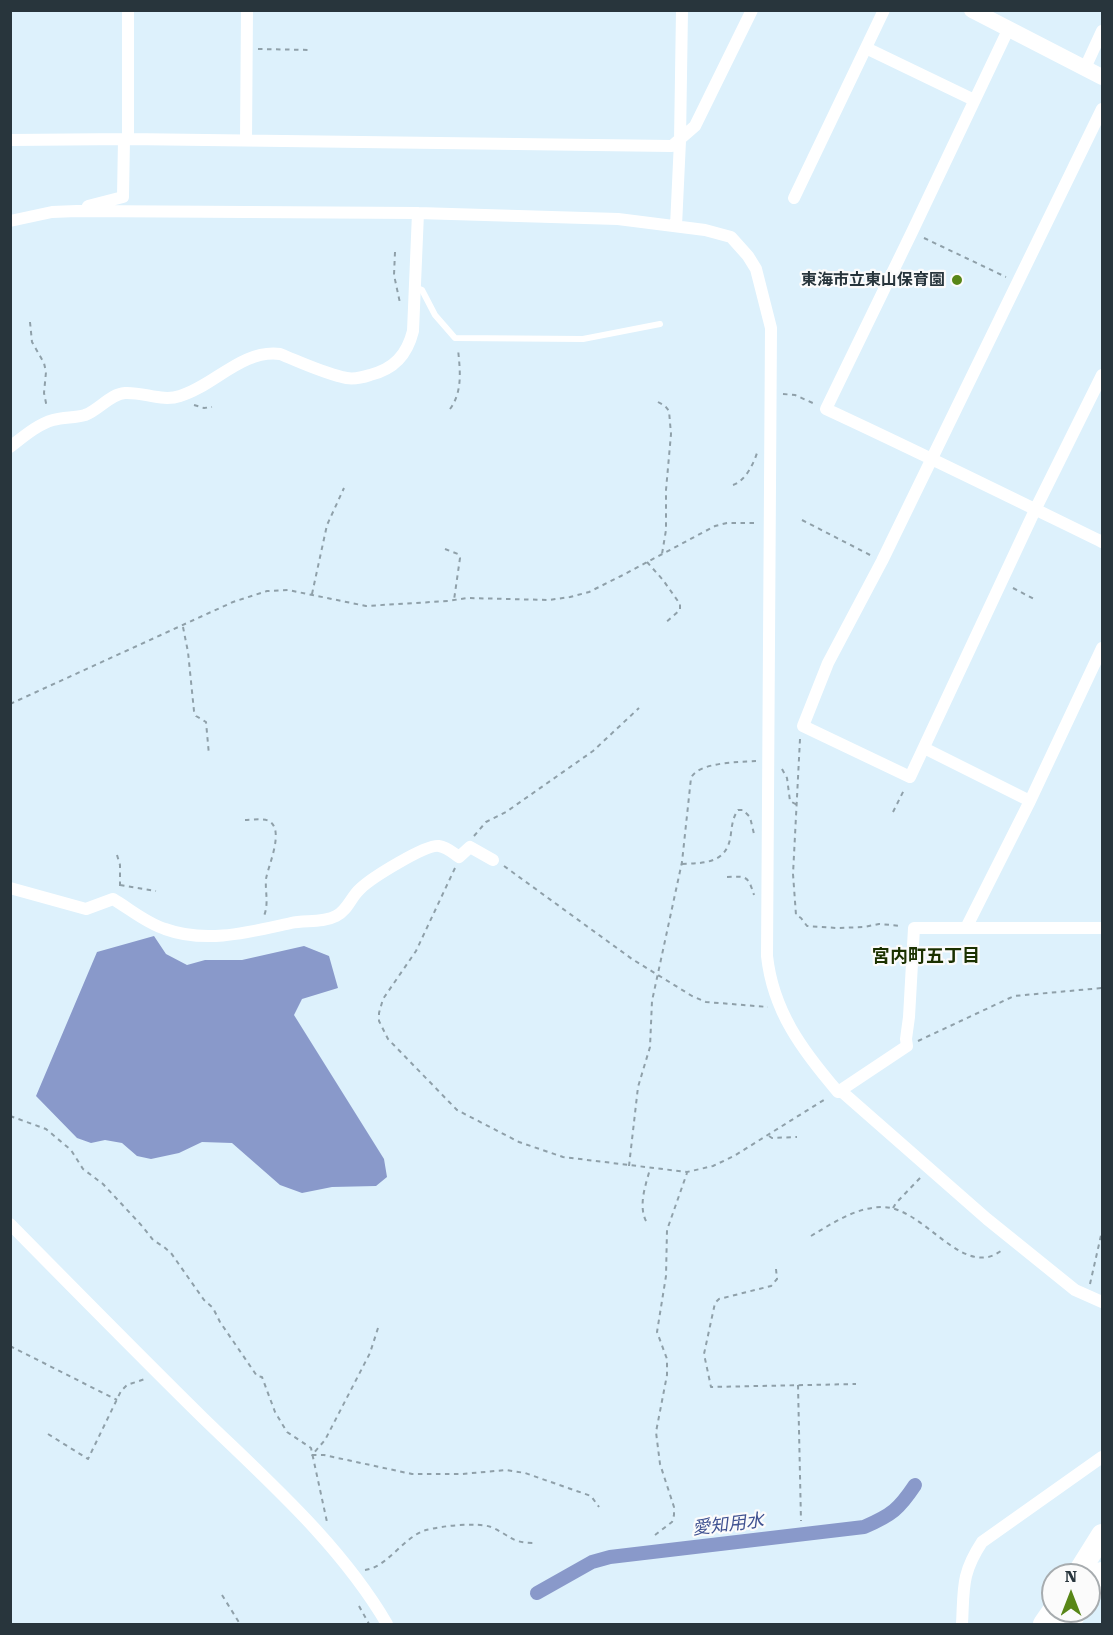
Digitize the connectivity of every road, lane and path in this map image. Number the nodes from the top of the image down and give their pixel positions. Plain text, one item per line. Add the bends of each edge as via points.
1 (128, 10) edge
2 (247, 10) edge
3 (682, 10) edge
4 (752, 10) edge
5 (884, 10) edge
6 (972, 10) edge
7 (1008, 30) junction
8 (1102, 31) edge
9 (866, 48) junction
10 (247, 49) junction
11 (312, 50) dead end
12 (1084, 68) junction
13 (1102, 77) edge
14 (974, 100) junction
15 (1102, 109) edge
16 (126, 139) junction
17 (10, 140) edge
18 (246, 140) junction
19 (680, 141) junction
20 (794, 198) dead end
21 (86, 211) junction
22 (418, 213) junction
23 (10, 221) edge
24 (676, 226) junction
25 (912, 232) junction
26 (395, 252) dead end
27 (1019, 283) junction
28 (415, 287) junction
29 (413, 321) junction
30 (30, 322) dead end
31 (660, 324) dead end
32 (455, 338) junction
33 (1102, 375) edge
34 (770, 393) junction
35 (658, 402) dead end
36 (450, 409) dead end
37 (826, 409) junction
38 (50, 421) junction
39 (10, 447) edge
40 (758, 451) dead end
41 (932, 458) junction
42 (733, 485) dead end
43 (344, 488) dead end
44 (1035, 510) junction
45 (802, 520) dead end
46 (769, 524) junction
47 (1102, 542) edge
48 (445, 549) dead end
49 (662, 554) junction
50 (882, 561) junction
51 (647, 562) junction
52 (1001, 583) junction
53 (312, 594) junction
54 (1034, 599) dead end
55 (454, 600) junction
56 (665, 623) dead end
57 (183, 626) junction
58 (1102, 648) edge
59 (10, 704) edge
60 (639, 708) dead end
61 (803, 726) junction
62 (924, 748) junction
63 (209, 755) dead end
64 (769, 757) junction
65 (910, 777) junction
66 (1030, 801) junction
67 (797, 805) junction
68 (893, 812) dead end
69 (245, 820) dead end
70 (754, 835) dead end
71 (470, 847) junction
72 (117, 855) dead end
73 (459, 857) junction
74 (493, 860) joint
75 (682, 864) junction
76 (727, 877) dead end
77 (120, 885) junction
78 (10, 888) edge
79 (156, 891) dead end
80 (113, 899) junction
81 (768, 920) junction
82 (1102, 926) edge
83 (914, 928) junction
84 (966, 928) junction
85 (258, 930) junction
86 (658, 974) junction
87 (1102, 988) edge
88 (779, 1008) junction
89 (907, 1046) junction
90 (839, 1091) junction
91 (10, 1116) edge
92 (769, 1136) junction
93 (797, 1137) dead end
94 (629, 1166) junction
95 (650, 1169) junction
96 (932, 1169) junction
97 (687, 1172) junction
98 (893, 1208) junction
99 (646, 1221) dead end
100 (10, 1224) edge
101 (1102, 1231) edge
102 (811, 1236) dead end
103 (1015, 1241) junction
104 (776, 1269) dead end
105 (1086, 1294) junction
106 (1102, 1302) edge
107 (378, 1328) dead end
108 (10, 1346) edge
109 (156, 1372) junction
110 (856, 1384) dead end
111 (798, 1385) junction
112 (117, 1400) junction
113 (48, 1434) dead end
114 (312, 1455) junction
115 (1102, 1457) edge
116 (599, 1507) dead end
117 (801, 1521) dead end
118 (655, 1535) dead end
119 (1102, 1535) edge
120 (326, 1540) junction
121 (533, 1543) dead end
122 (1084, 1563) edge
123 (358, 1564) dead end
124 (222, 1595) dead end
125 (240, 1624) edge
126 (387, 1624) edge
127 (962, 1624) edge

1 - 16 street
2 - 10 street
3 - 19 street
4 - 19 street via 695,126
5 - 9 street
6 - 7 street
7 - 12 street
7 - 14 street
8 - 12 street
9 - 14 street
9 - 20 street
10 - 11 path
10 - 18 street
12 - 13 street
14 - 25 street
15 - 27 street
16 - 17 street
16 - 18 street
16 - 21 street via 123,197 88,206
18 - 19 street via 638,146 672,146
19 - 24 street
21 - 22 street
21 - 23 street via 52,212
22 - 24 street via 618,219
22 - 28 street
24 - 34 street via 731,237 756,269 771,328
25 - 27 path
25 - 37 street
26 - 29 path via 394,275 402,308
27 - 41 street
28 - 29 street
28 - 32 lane via 422,290 435,315
29 - 38 street via 409,346 398,362 362,378 344,378 269,353 237,365 180,396 125,393 85,414
30 - 38 path via 33,342 46,372 44,393
31 - 32 lane via 583,339
32 - 36 path via 460,383 459,395
33 - 44 street
34 - 37 path via 795,395
34 - 46 street
35 - 49 path via 669,411 671,434
37 - 41 street
38 - 39 street
40 - 42 path via 749,470
41 - 44 street
41 - 50 street
43 - 53 path via 327,525
44 - 47 street
44 - 52 street
45 - 50 path
46 - 49 path via 715,526
46 - 64 street
48 - 55 path via 460,558
49 - 51 path
50 - 61 street via 828,663
51 - 55 path via 589,592 570,597
51 - 56 path via 680,604 680,609
52 - 54 path
52 - 62 street
53 - 55 path via 366,606
53 - 57 path via 267,591
57 - 59 path
57 - 63 path via 194,711 206,722
58 - 66 street
60 - 71 path via 593,751 507,812 486,822
61 - 65 street
61 - 67 path
62 - 65 street
62 - 66 street
64 - 67 path via 775,757 787,778 790,801
64 - 75 path via 702,767 693,772
64 - 81 street
65 - 68 path
66 - 84 street
67 - 83 path via 795,915 807,926 816,928 879,924
69 - 85 path via 271,822 275,836 265,886 267,910
70 - 75 path via 747,812 738,810 723,854 711,861
71 - 73 street
71 - 74 street
72 - 77 path
73 - 85 street via 444,847 430,847 369,881 337,916
73 - 94 path via 416,951 383,999 379,1013 381,1029 457,1110 487,1127 563,1157
74 - 86 path
75 - 86 path
76 - 81 path via 742,876 749,880 757,907
77 - 79 path
77 - 80 path
78 - 80 street via 86,909
80 - 85 street via 164,929 187,935 228,936
81 - 88 street via 769,970
82 - 84 street
83 - 84 street
83 - 89 street
86 - 88 path via 706,1002
86 - 94 path
87 - 89 path via 1014,996
88 - 90 street via 812,1062
89 - 90 street
90 - 92 path
90 - 96 street
91 - 114 path via 46,1129 71,1150 83,1169 103,1184 153,1240 171,1253 257,1376 262,1377 286,1432 311,1448
92 - 93 path
92 - 97 path via 713,1166
94 - 95 path
95 - 97 path
95 - 99 path via 643,1203
96 - 98 path
96 - 103 street
97 - 118 path via 667,1230 666,1276 657,1332 667,1359 667,1376 656,1432 674,1515 672,1522
98 - 102 path via 860,1210
98 - 103 path via 966,1255 990,1257
100 - 109 street
101 - 105 path
103 - 105 street via 1075,1290
104 - 111 path via 777,1279 771,1286 718,1299 704,1354 711,1387
105 - 106 street
107 - 114 path via 370,1353 325,1440
108 - 112 path
109 - 112 path via 150,1378 127,1385
109 - 120 street
110 - 111 path
111 - 117 path
112 - 113 path via 88,1459
114 - 116 path via 412,1474 509,1470 591,1496
114 - 120 path via 328,1529
115 - 127 street via 982,1542 964,1577
119 - 122 highway
120 - 126 street
121 - 123 path via 519,1543 482,1525 429,1529 405,1541 370,1569 364,1570
124 - 125 path

